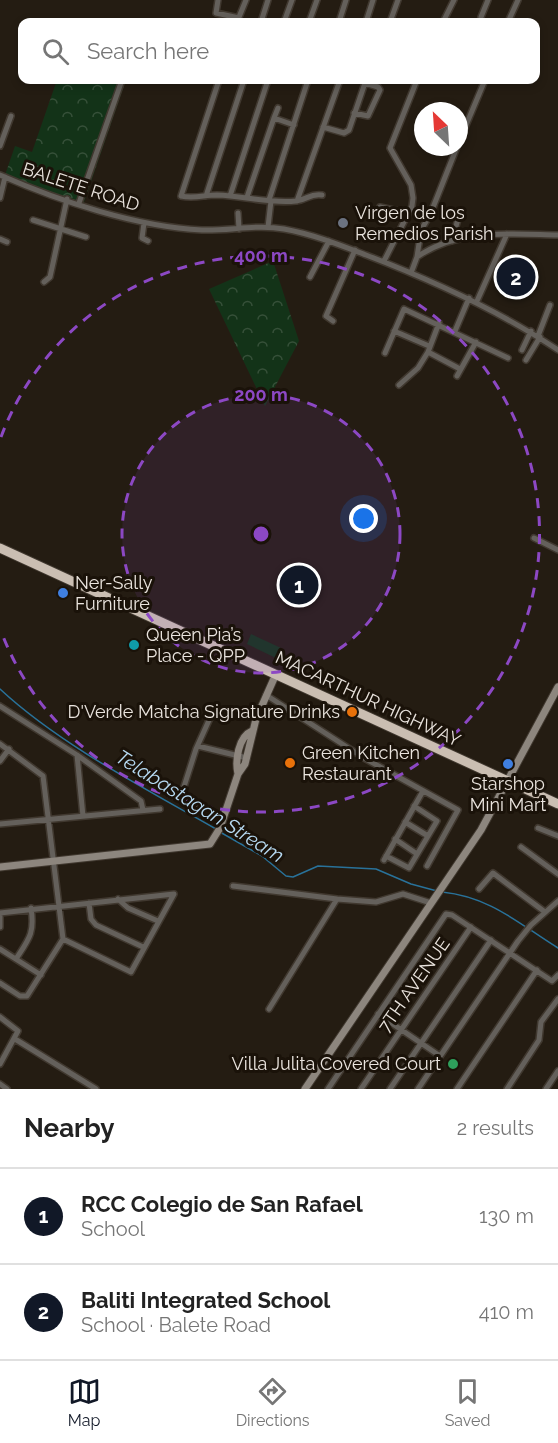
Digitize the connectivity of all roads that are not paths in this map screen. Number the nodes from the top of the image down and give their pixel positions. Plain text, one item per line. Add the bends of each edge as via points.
1 (218, 0) edge
2 (246, 0) edge
3 (268, 0) edge
4 (292, 0) edge
5 (317, 0) edge
6 (346, 0) edge
7 (373, 0) edge
8 (398, 0) edge
9 (454, 0) edge
10 (488, 0) edge
11 (518, 0) edge
12 (481, 17) dead end
13 (232, 18) edge
14 (239, 18) edge
15 (262, 18) edge
16 (285, 18) edge
17 (310, 18) edge
18 (340, 18) edge
19 (367, 18) edge
20 (391, 18) edge
21 (445, 18) edge
22 (510, 18) edge
23 (121, 84) edge
24 (218, 84) edge
25 (243, 84) edge
26 (267, 84) edge
27 (307, 84) edge
28 (339, 84) edge
29 (364, 84) edge
30 (370, 84) edge
31 (415, 84) edge
32 (483, 84) edge
33 (278, 108) dead end
34 (354, 113) junction
35 (11, 116) dead end
36 (274, 118) junction
37 (468, 121) edge
38 (294, 125) junction
39 (324, 127) junction
40 (0, 146) edge
41 (453, 156) edge
42 (2, 176) edge
43 (321, 195) dead end
44 (206, 196) junction
45 (230, 196) junction
46 (247, 197) junction
47 (0, 198) edge
48 (67, 199) junction
49 (270, 201) junction
50 (297, 201) junction
51 (79, 203) junction
52 (380, 207) dead end
53 (238, 213) dead end
54 (407, 213) junction
55 (458, 219) dead end
56 (33, 220) dead end
57 (144, 223) junction
58 (267, 227) junction
59 (61, 229) junction
60 (238, 229) junction
61 (507, 234) junction
62 (558, 235) edge
63 (86, 237) dead end
64 (0, 239) edge
65 (452, 240) junction
66 (148, 241) dead end
67 (329, 241) junction
68 (7, 242) dead end
69 (355, 250) junction
70 (417, 257) junction
71 (384, 261) junction
72 (411, 273) junction
73 (310, 277) dead end
74 (44, 282) dead end
75 (469, 298) junction
76 (477, 302) junction
77 (550, 305) dead end
78 (333, 321) dead end
79 (439, 323) junction
80 (394, 331) junction
81 (455, 331) junction
82 (531, 332) junction
83 (539, 336) junction
84 (476, 342) junction
85 (428, 349) junction
86 (522, 350) dead end
87 (558, 350) edge
88 (385, 352) dead end
89 (508, 358) dead end
90 (526, 360) dead end
91 (460, 369) junction
92 (457, 376) dead end
93 (399, 385) dead end
94 (534, 538) dead end
95 (0, 548) edge
96 (558, 550) edge
97 (276, 674) junction
98 (558, 687) edge
99 (266, 695) junction
100 (0, 706) edge
101 (215, 707) dead end
102 (252, 731) junction
103 (0, 744) edge
104 (198, 746) junction
105 (9, 749) junction
106 (77, 755) junction
107 (238, 755) junction
108 (247, 758) junction
109 (0, 761) edge
110 (238, 774) junction
111 (506, 781) junction
112 (166, 789) dead end
113 (423, 791) junction
114 (181, 796) junction
115 (558, 804) edge
116 (414, 806) junction
117 (160, 808) dead end
118 (198, 808) dead end
119 (143, 810) junction
120 (83, 816) junction
121 (49, 819) junction
122 (405, 822) junction
123 (0, 824) edge
124 (538, 828) dead end
125 (428, 836) junction
126 (558, 837) edge
127 (395, 839) junction
128 (521, 847) dead end
129 (417, 854) junction
130 (54, 861) junction
131 (427, 866) dead end
132 (0, 867) edge
133 (558, 874) edge
134 (233, 886) dead end
135 (479, 889) dead end
136 (118, 899) junction
137 (337, 899) junction
138 (433, 900) junction
139 (558, 901) edge
140 (89, 903) junction
141 (58, 904) junction
142 (31, 908) junction
143 (545, 912) junction
144 (0, 914) edge
145 (158, 921) junction
146 (0, 927) edge
147 (471, 927) junction
148 (63, 939) junction
149 (490, 940) junction
150 (144, 947) junction
151 (0, 948) edge
152 (510, 952) junction
153 (16, 959) junction
154 (537, 970) junction
155 (41, 975) junction
156 (558, 975) edge
157 (0, 982) edge
158 (558, 999) edge
159 (269, 1009) dead end
160 (378, 1014) junction
161 (0, 1017) edge
162 (400, 1030) junction
163 (15, 1039) junction
164 (420, 1043) junction
165 (0, 1049) edge
166 (6, 1054) junction
167 (440, 1056) junction
168 (0, 1064) edge
169 (558, 1071) edge
170 (0, 1084) edge
171 (7, 1089) edge
172 (96, 1089) edge
173 (305, 1089) edge
174 (328, 1089) edge
175 (361, 1089) edge
176 (390, 1089) edge
177 (418, 1089) edge
178 (458, 1089) edge
179 (507, 1089) edge
180 (546, 1089) edge

1 - 13 street via 216,13
2 - 14 street
3 - 15 street
4 - 16 street
5 - 17 street
6 - 18 street
7 - 19 street
8 - 20 street
9 - 21 street
10 - 12 street
11 - 22 street
23 - 51 street
24 - 44 street via 181,196
25 - 44 street
26 - 45 street
27 - 38 street
28 - 39 street
29 - 34 street
30 - 34 street via 380,90 368,116
31 - 54 street via 390,148 411,184 413,198
32 - 37 street
33 - 36 street
34 - 39 street via 347,132
35 - 40 street
36 - 38 street
36 - 46 street
38 - 49 street
39 - 50 street
41 - 70 street via 421,230
42 - 47 street
42 - 48 street, BALETE ROAD
43 - 50 street via 312,193
44 - 45 street
45 - 46 street
46 - 49 street
48 - 51 street, BALETE ROAD
48 - 59 street
49 - 50 street
49 - 58 street
51 - 57 street, BALETE ROAD
52 - 54 street
53 - 60 street
54 - 71 street
55 - 65 street
56 - 59 street
57 - 60 street, BALETE ROAD via 201,230
57 - 66 street via 142,238
58 - 60 street, BALETE ROAD
58 - 67 street, BALETE ROAD
59 - 63 street
59 - 74 street via 50,277
61 - 62 street
61 - 65 street
61 - 76 street
64 - 68 street
65 - 70 street
67 - 69 street, BALETE ROAD
67 - 73 street
69 - 71 street, BALETE ROAD
69 - 78 street via 326,316
70 - 72 street
71 - 72 street, BALETE ROAD
72 - 75 street, BALETE ROAD
75 - 76 street, BALETE ROAD
75 - 81 street
76 - 82 street, BALETE ROAD
77 - 83 street
79 - 80 street via 403,309
79 - 81 street
79 - 85 street
80 - 85 street
80 - 88 street
81 - 84 street
82 - 83 street, BALETE ROAD
82 - 86 street
83 - 87 street, BALETE ROAD
83 - 90 street
84 - 89 street
84 - 91 street
85 - 91 street
85 - 93 street via 418,368
91 - 92 street
94 - 96 street
95 - 97 highway, MACARTHUR HIGHWAY
97 - 99 street
97 - 111 highway, MACARTHUR HIGHWAY
98 - 111 street
99 - 102 street
99 - 113 street
100 - 106 street
101 - 104 street
102 - 107 street via 244,737
102 - 108 street
103 - 105 street
104 - 107 street
104 - 114 street
105 - 109 street
105 - 121 street via 43,776
106 - 119 street via 141,801
106 - 120 street
107 - 108 street
107 - 110 street
108 - 110 street
110 - 130 street via 220,828 208,845
111 - 115 highway, MACARTHUR HIGHWAY
111 - 138 street via 481,830
112 - 114 street
113 - 116 street
113 - 131 street via 458,812
114 - 118 street
116 - 122 street
116 - 125 street via 436,819
117 - 119 street
119 - 120 street
120 - 121 street
121 - 123 street
121 - 130 street
122 - 125 street
122 - 127 street
124 - 126 street
125 - 129 street
127 - 129 street
127 - 129 street via 385,858 408,868
128 - 133 street
130 - 132 street
130 - 141 street
134 - 137 street
135 - 143 street via 493,873
136 - 140 street
136 - 145 street via 128,908
136 - 145 street via 174,893
137 - 138 street via 376,902 403,894
137 - 159 street
138 - 173 street
139 - 143 street
140 - 141 street
140 - 150 street via 96,926
141 - 142 street
141 - 148 street
142 - 144 street
142 - 153 street via 34,926
143 - 152 street
144 - 146 street
145 - 150 street
147 - 149 street
147 - 160 street via 446,914
147 - 162 street, 7TH AVENUE
148 - 150 street via 129,972
148 - 155 street
149 - 152 street
149 - 164 street
151 - 153 street
152 - 154 street
152 - 167 street
153 - 155 street
154 - 156 street via 552,981
154 - 178 street
155 - 157 street via 23,997
158 - 179 street via 541,1022 539,1040
160 - 162 street
160 - 174 street
161 - 163 street via 17,1028
162 - 164 street
162 - 175 street, 7TH AVENUE
163 - 166 street
163 - 172 street
164 - 167 street
164 - 176 street
165 - 166 street
166 - 168 street
167 - 177 street
169 - 180 street
170 - 171 street

